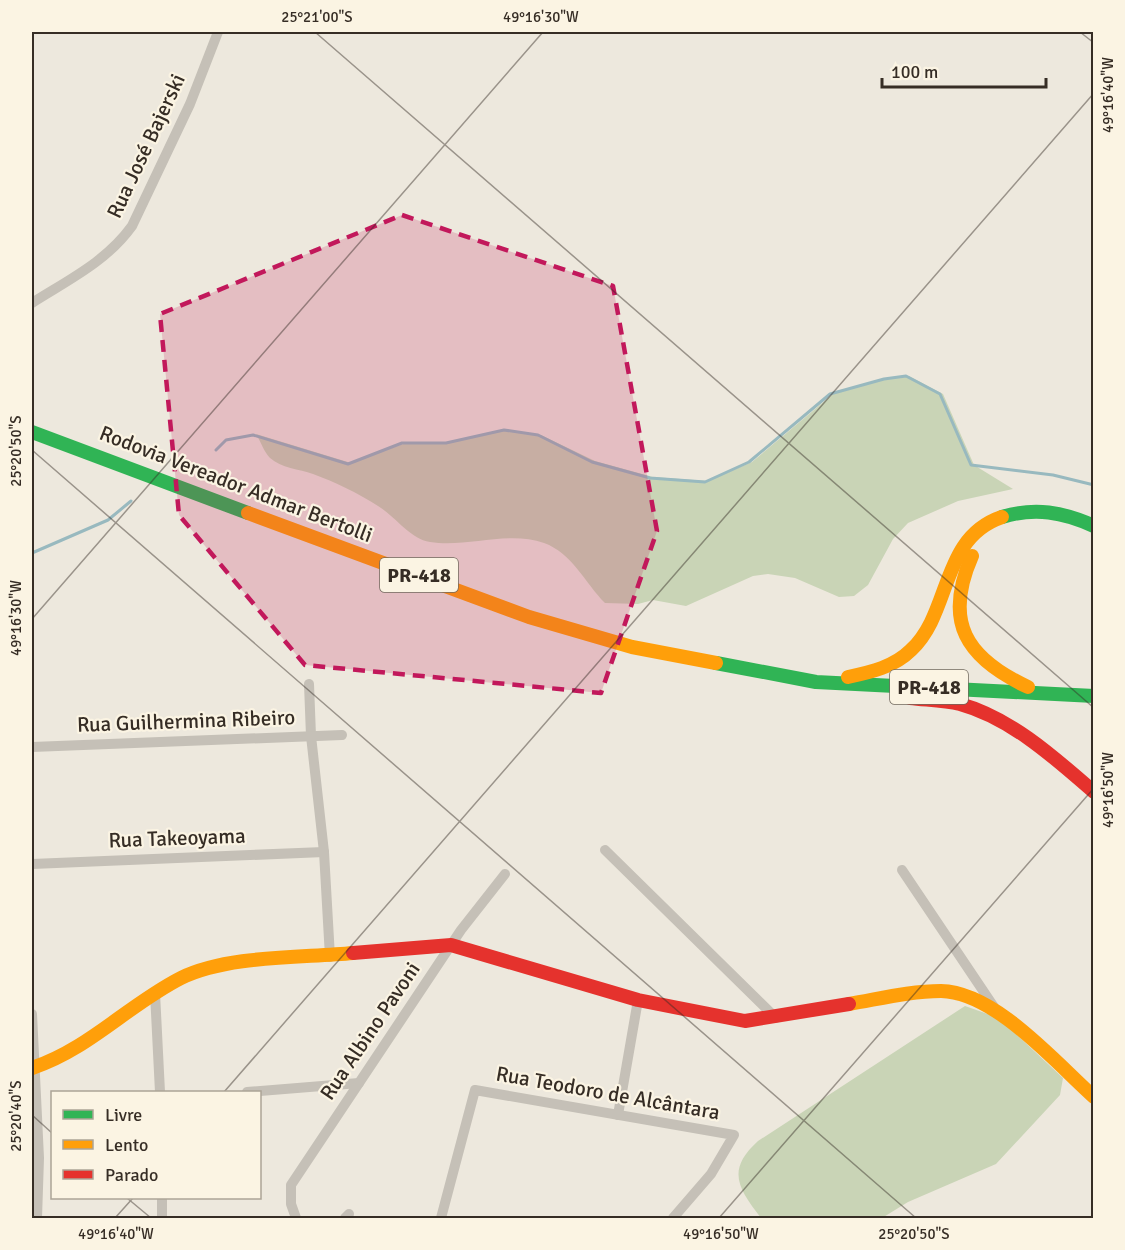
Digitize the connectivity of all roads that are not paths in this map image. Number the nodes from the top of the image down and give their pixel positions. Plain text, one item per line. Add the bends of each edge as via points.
1 (218, 32) edge
2 (32, 303) edge
3 (32, 432) edge
4 (1094, 526) edge
5 (1094, 539) edge
6 (816, 682) junction
7 (309, 684) dead end
8 (1042, 693) junction
9 (1094, 696) edge
10 (342, 735) dead end
11 (311, 736) junction
12 (32, 747) edge
13 (1094, 792) edge
14 (605, 850) dead end
15 (324, 852) junction
16 (32, 864) edge
17 (902, 870) dead end
18 (505, 874) dead end
19 (451, 945) junction
20 (330, 957) junction
21 (155, 993) junction
22 (638, 1000) junction
23 (996, 1009) junction
24 (32, 1014) edge
25 (776, 1018) junction
26 (33, 1068) edge
27 (359, 1083) junction
28 (160, 1091) edge
29 (259, 1091) edge
30 (1094, 1097) edge
31 (618, 1115) junction
32 (162, 1199) edge
33 (37, 1218) edge
34 (162, 1218) edge
35 (296, 1218) edge
36 (441, 1218) edge
37 (673, 1218) edge

1 - 2 street, Rua José Bajerski via 190,104 132,226 100,261
3 - 6 main road, Rodovia Vereador Admar Bertolli / PR-418 via 529,617 632,647
4 - 6 main road via 1050,510 1021,511 992,521 970,539 955,559 933,616 918,643 904,657 883,669
5 - 8 main road via 1049,522 1020,521 996,532 975,550 963,572 957,591 957,614 968,645 985,664 1007,679
6 - 8 main road, Rodovia Vereador Admar Bertolli / PR-418
6 - 13 main road via 964,705 1014,729
7 - 11 street
8 - 9 main road, Rodovia Vereador Admar Bertolli / PR-418
10 - 11 street, Rua Guilhermina Ribeiro
11 - 12 street, Rua Guilhermina Ribeiro
11 - 15 street
14 - 25 street
15 - 16 street, Rua Takeoyama
15 - 20 street
17 - 23 street
18 - 19 street, Rua Albino Pavoni
19 - 20 main road
19 - 22 main road
19 - 27 street, Rua Albino Pavoni
20 - 21 main road via 211,968 183,977
21 - 26 main road via 102,1032
21 - 28 street
22 - 25 main road via 745,1021
22 - 31 street
23 - 25 main road via 967,995 942,991 911,993
23 - 30 main road
24 - 26 street
26 - 33 street via 39,1158
27 - 29 street
27 - 35 street, Rua Albino Pavoni via 291,1185
31 - 36 street, Rua Teodoro de Alcântara via 475,1089
31 - 37 street, Rua Teodoro de Alcântara via 734,1135 711,1174
32 - 34 street

